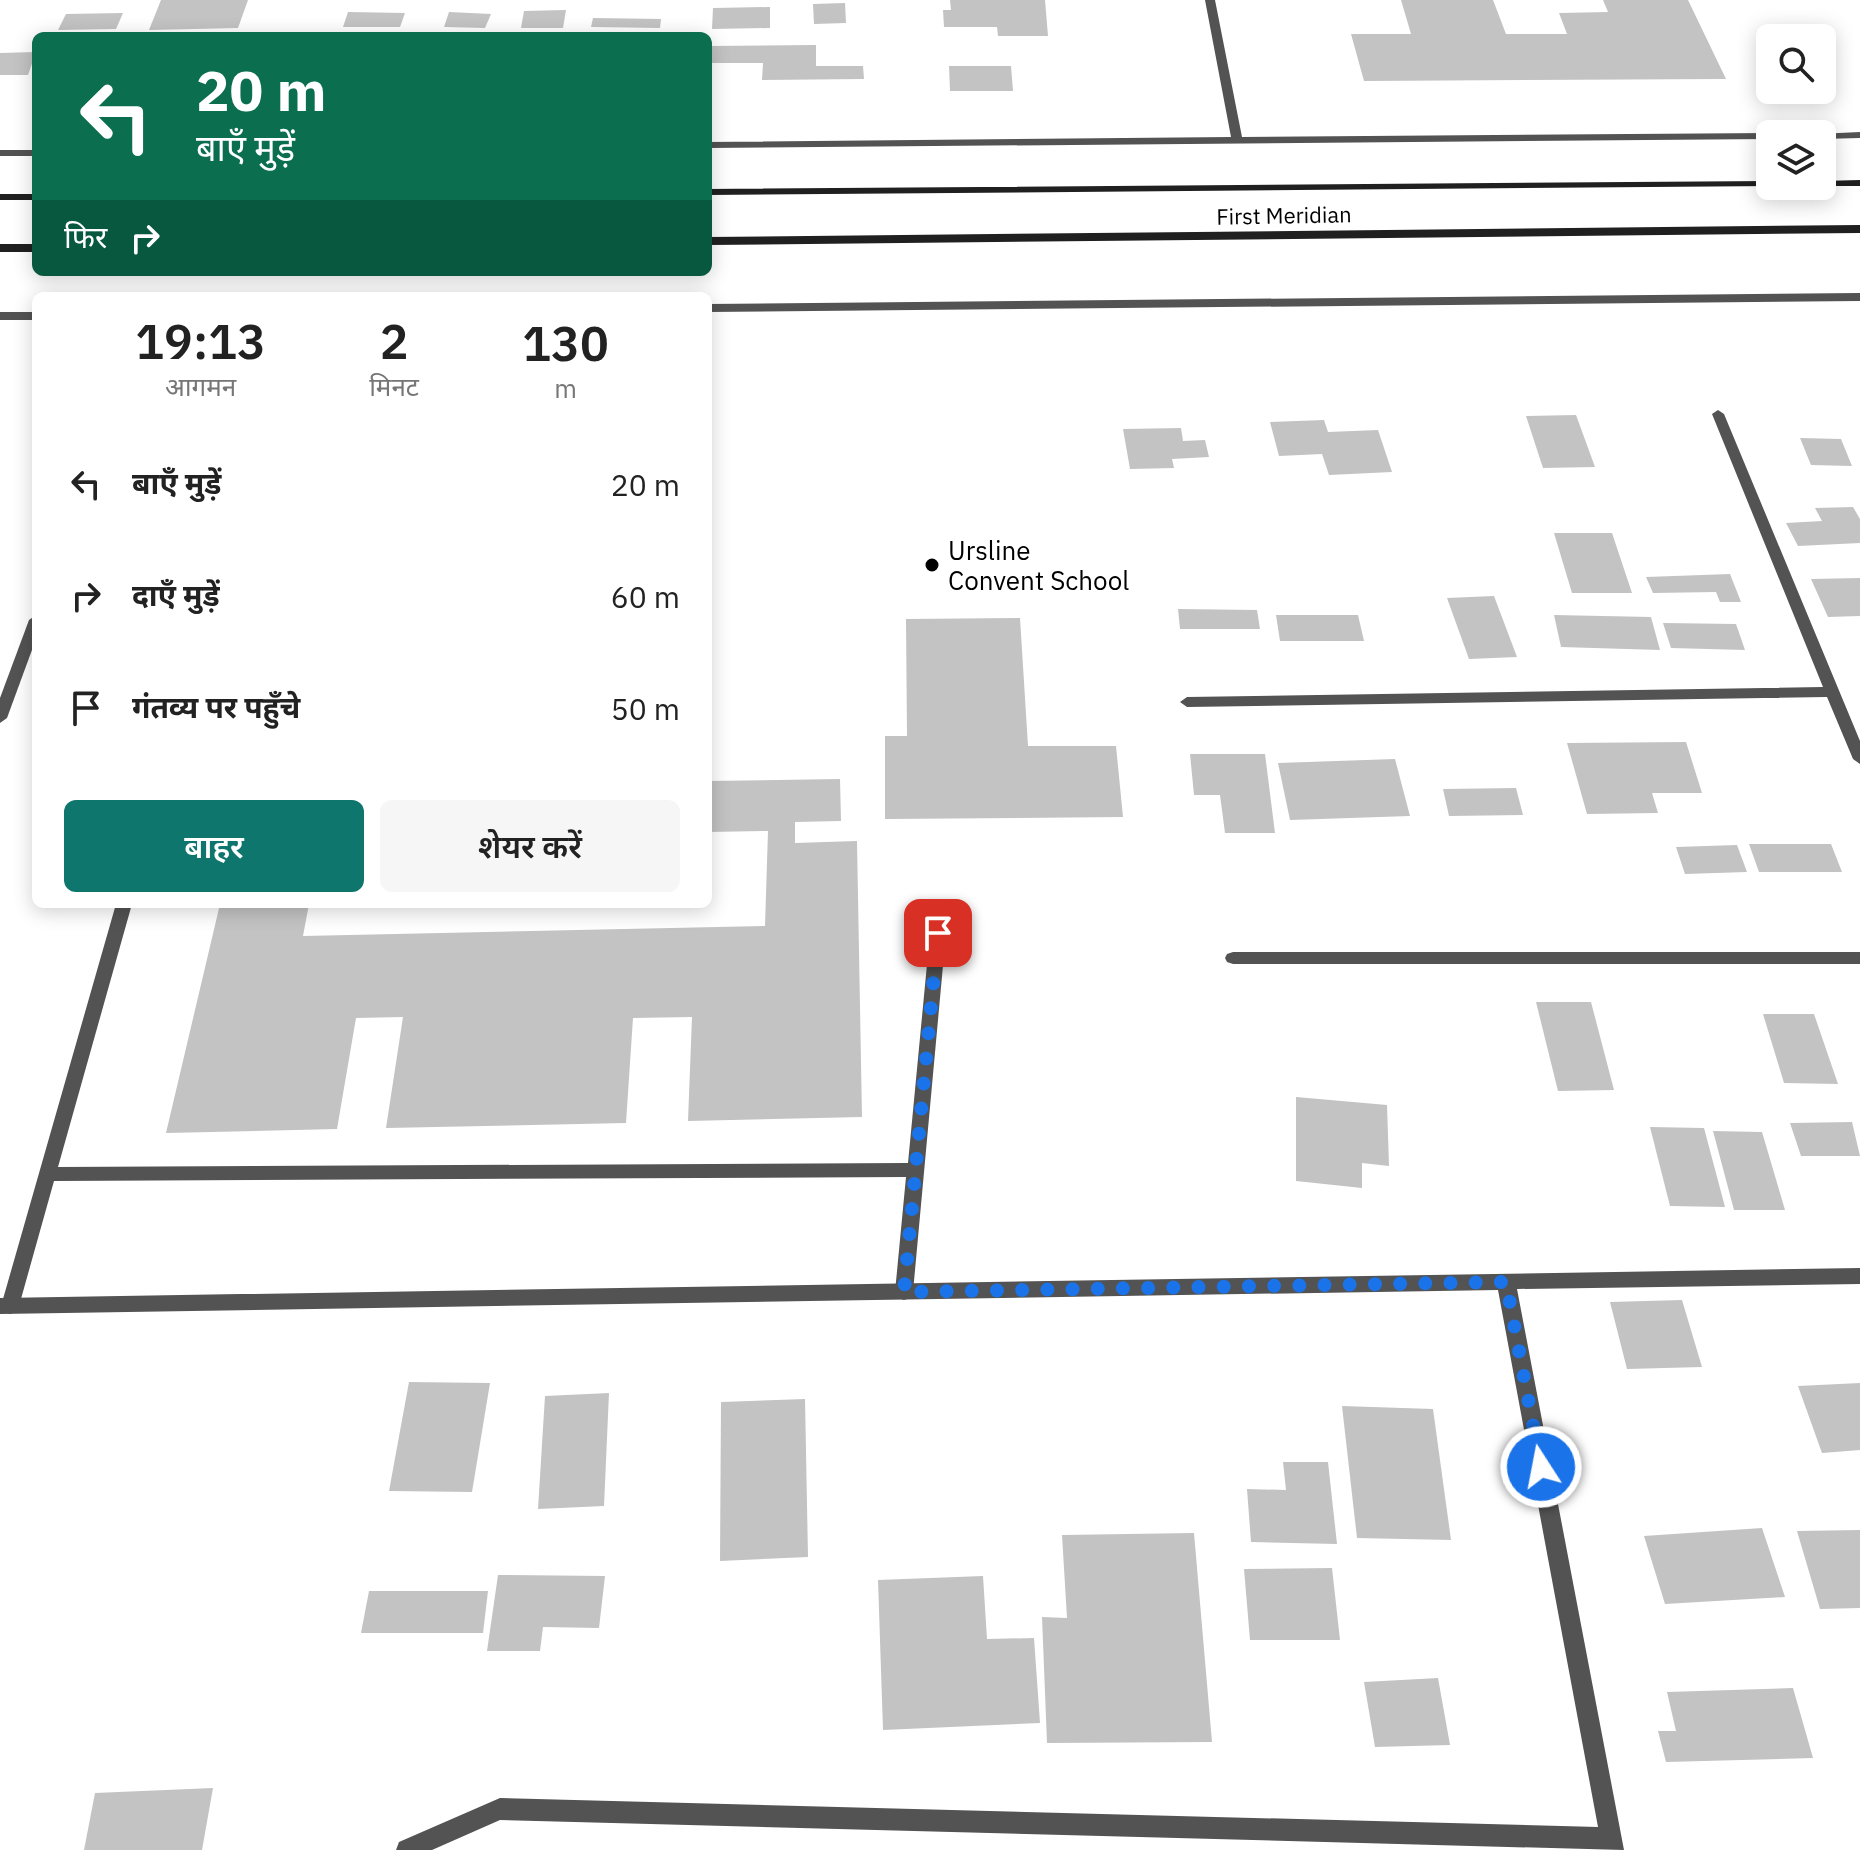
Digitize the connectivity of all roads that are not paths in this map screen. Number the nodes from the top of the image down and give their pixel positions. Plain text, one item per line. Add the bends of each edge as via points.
1 (1210, 0) edge
2 (1860, 135) edge
3 (1756, 136) edge
4 (1836, 136) edge
5 (1237, 139) junction
6 (712, 145) edge
7 (0, 153) edge
8 (32, 153) edge
9 (1860, 183) edge
10 (1756, 184) edge
11 (1836, 184) edge
12 (712, 192) edge
13 (0, 197) edge
14 (32, 197) edge
15 (1860, 229) edge
16 (712, 241) edge
17 (0, 248) edge
18 (32, 248) edge
19 (1860, 297) edge
20 (712, 308) edge
21 (0, 316) edge
22 (32, 316) edge
23 (1718, 414) dead end
24 (32, 631) edge
25 (1832, 692) junction
26 (1187, 702) dead end
27 (0, 718) edge
28 (1860, 759) edge
29 (123, 908) edge
30 (938, 933) dead end
31 (1233, 958) dead end
32 (1860, 958) edge
33 (915, 1170) junction
34 (48, 1174) junction
35 (1860, 1276) edge
36 (1506, 1282) junction
37 (904, 1292) junction
38 (5, 1306) edge
39 (1612, 1844) edge
40 (407, 1850) edge

1 - 5 street
2 - 4 street
3 - 5 street
5 - 6 street
7 - 8 street
9 - 11 street
10 - 12 street, First Meridian
13 - 14 street
15 - 16 street, First Meridian
17 - 18 street
19 - 20 street
21 - 22 street
23 - 25 street
24 - 27 street
25 - 26 street
25 - 28 street
29 - 34 street
30 - 33 street
31 - 32 street
33 - 34 street
33 - 37 street
34 - 38 street
35 - 36 street
36 - 37 street
36 - 39 street
37 - 38 street
39 - 40 street via 500,1809

